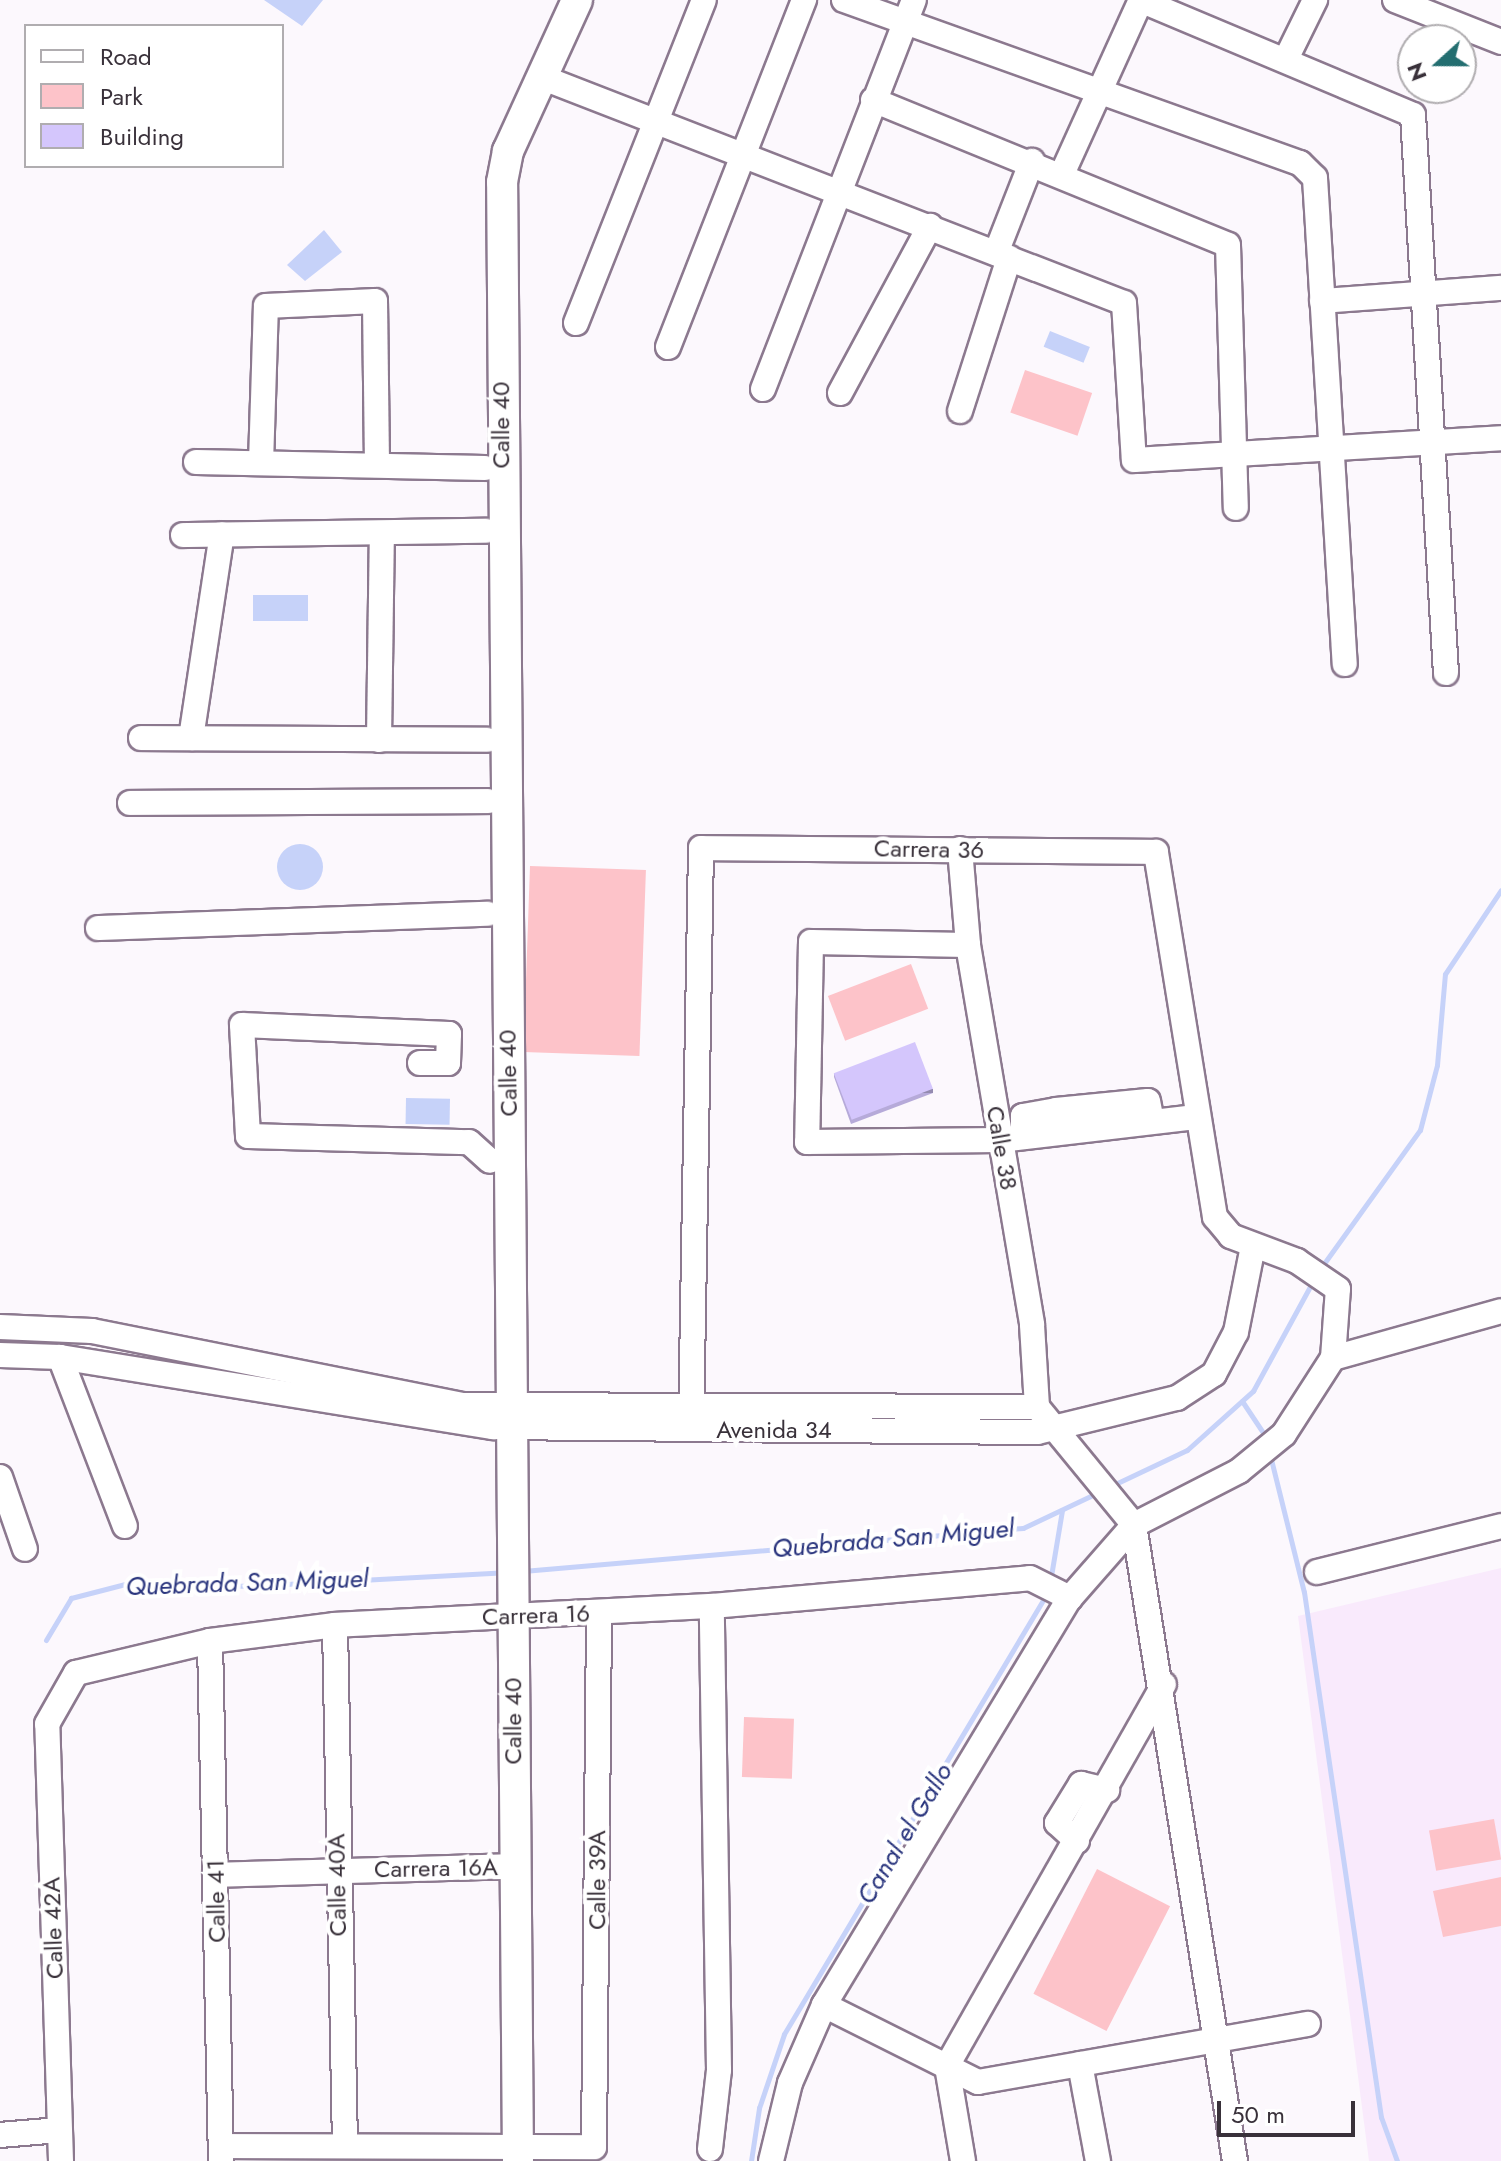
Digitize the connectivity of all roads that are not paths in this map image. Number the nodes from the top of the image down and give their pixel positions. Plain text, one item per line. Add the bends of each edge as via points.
1 (554, 0) edge
2 (577, 0) edge
3 (704, 0) edge
4 (804, 0) edge
5 (844, 0) edge
6 (914, 0) edge
7 (1141, 0) edge
8 (1315, 0) edge
9 (1395, 0) edge
10 (904, 25) junction
11 (1501, 42) edge
12 (1286, 59) junction
13 (541, 77) junction
14 (1099, 90) junction
15 (873, 100) junction
16 (659, 126) junction
17 (741, 158) junction
18 (1032, 161) junction
19 (1062, 174) junction
20 (837, 196) junction
21 (930, 226) junction
22 (1002, 255) junction
23 (1501, 288) edge
24 (1421, 291) junction
25 (1322, 301) junction
26 (576, 323) dead end
27 (668, 347) dead end
28 (763, 389) dead end
29 (840, 393) dead end
30 (960, 411) dead end
31 (1501, 438) edge
32 (1433, 441) junction
33 (1329, 450) junction
34 (1235, 455) junction
35 (196, 462) dead end
36 (261, 463) junction
37 (377, 465) junction
38 (493, 468) junction
39 (1236, 508) dead end
40 (486, 531) junction
41 (382, 533) junction
42 (222, 534) junction
43 (183, 535) dead end
44 (1345, 664) dead end
45 (1446, 673) dead end
46 (141, 738) dead end
47 (191, 738) junction
48 (379, 740) junction
49 (496, 740) junction
50 (496, 801) junction
51 (130, 803) dead end
52 (960, 849) junction
53 (488, 914) junction
54 (98, 928) dead end
55 (968, 945) junction
56 (498, 1000) junction
57 (420, 1063) dead end
58 (1196, 1117) junction
59 (1007, 1135) junction
60 (499, 1161) junction
61 (1253, 1246) junction
62 (1501, 1311) edge
63 (0, 1327) edge
64 (0, 1355) edge
65 (60, 1357) junction
66 (1333, 1358) junction
67 (1037, 1407) junction
68 (502, 1415) junction
69 (692, 1417) junction
70 (1059, 1432) junction
71 (0, 1477) edge
72 (1131, 1520) junction
73 (125, 1526) dead end
74 (1501, 1526) edge
75 (25, 1549) dead end
76 (1317, 1572) dead end
77 (1063, 1594) junction
78 (712, 1606) junction
79 (504, 1608) junction
80 (599, 1613) junction
81 (335, 1625) junction
82 (210, 1641) junction
83 (1164, 1684) junction
84 (57, 1696) joint
85 (504, 1866) junction
86 (336, 1870) junction
87 (215, 1875) junction
88 (824, 2005) junction
89 (1308, 2024) dead end
90 (1218, 2039) junction
91 (1080, 2064) junction
92 (947, 2066) junction
93 (59, 2130) junction
94 (0, 2135) edge
95 (345, 2145) junction
96 (710, 2149) dead end
97 (221, 2154) edge
98 (508, 2154) edge
99 (61, 2161) edge
100 (771, 2161) edge
101 (963, 2161) edge
102 (1098, 2161) edge
103 (1235, 2161) edge

1 - 38 main road, Calle 40 via 494,145 486,181
2 - 13 main road, Calle 40
3 - 16 street
4 - 17 street
5 - 10 street
6 - 10 street
7 - 12 street
7 - 14 street
8 - 12 street
9 - 11 street
10 - 14 street
10 - 15 street
12 - 24 street via 1413,115
13 - 16 street
13 - 38 main road, Calle 40 via 502,182
14 - 19 street
14 - 25 street via 1300,163 1315,178
15 - 18 street
15 - 20 street
16 - 17 street
16 - 26 street
17 - 20 street
17 - 27 street
18 - 19 street
18 - 22 street
19 - 34 street via 1228,245
20 - 21 street
20 - 28 street
21 - 22 street
21 - 29 street
22 - 30 street
22 - 34 street via 1124,303 1134,460
23 - 24 street
24 - 25 street
24 - 32 street
25 - 33 street
31 - 32 street
32 - 33 street
32 - 45 street
33 - 34 street
33 - 44 street
34 - 39 street
35 - 36 street
36 - 37 street
36 - 37 street via 266,306 375,301
37 - 38 street
38 - 40 main road, Calle 40
38 - 49 main road, Calle 40
40 - 41 street
40 - 49 main road, Calle 40
41 - 42 street
41 - 48 street
42 - 43 street
42 - 47 street
46 - 47 street
47 - 48 street
48 - 49 street
49 - 50 main road, Calle 40
50 - 51 street
50 - 53 main road, Calle 40
50 - 56 main road, Calle 40
52 - 55 street, Calle 38
52 - 58 street, Carrera 36 via 1156,852
52 - 69 street, Carrera 36 via 701,848
53 - 54 street
53 - 56 main road, Calle 40
55 - 59 street, Calle 38
55 - 59 street via 811,942 807,1142
56 - 60 main road, Calle 40
57 - 60 street via 448,1063 449,1034 242,1025 248,1136 469,1142
58 - 59 street
58 - 61 street via 1215,1217
59 - 67 street, Calle 38 via 1032,1325
60 - 68 main road, Calle 40
61 - 66 street via 1297,1261 1338,1289
61 - 70 street, Avenida 34 via 1236,1332 1214,1374 1177,1398
62 - 66 street
63 - 68 street via 92,1331
64 - 65 street
65 - 68 street
65 - 73 street
66 - 72 street via 1281,1436 1244,1468
67 - 69 street, Avenida 34
67 - 70 street
68 - 69 street, Avenida 34
68 - 79 main road, Calle 40
69 - 70 street, Avenida 34
70 - 72 street
71 - 75 street
72 - 77 street
72 - 83 street
74 - 76 street
77 - 78 street, Carrera 16 via 1030,1578
77 - 88 street
78 - 80 street, Carrera 16
78 - 96 street via 719,2070
79 - 80 street, Carrera 16
79 - 81 street, Carrera 16
79 - 85 main road, Calle 40
80 - 98 street, Calle 39A via 594,2147
81 - 82 street, Carrera 16
81 - 86 street, Calle 40A
82 - 84 street, Carrera 16 via 76,1673
82 - 87 street, Calle 41
83 - 90 street
83 - 92 street
84 - 93 street, Calle 42A via 47,1724
85 - 86 street, Carrera 16A
85 - 98 main road, Calle 40
86 - 87 street, Carrera 16A
86 - 95 street, Calle 40A
87 - 97 street, Calle 41
88 - 92 street
88 - 100 street via 790,2083
89 - 90 street
90 - 91 street
90 - 103 street
91 - 92 street via 978,2082
91 - 102 street
92 - 101 street
93 - 94 street
93 - 99 street, Calle 42A
95 - 97 street
95 - 98 street

